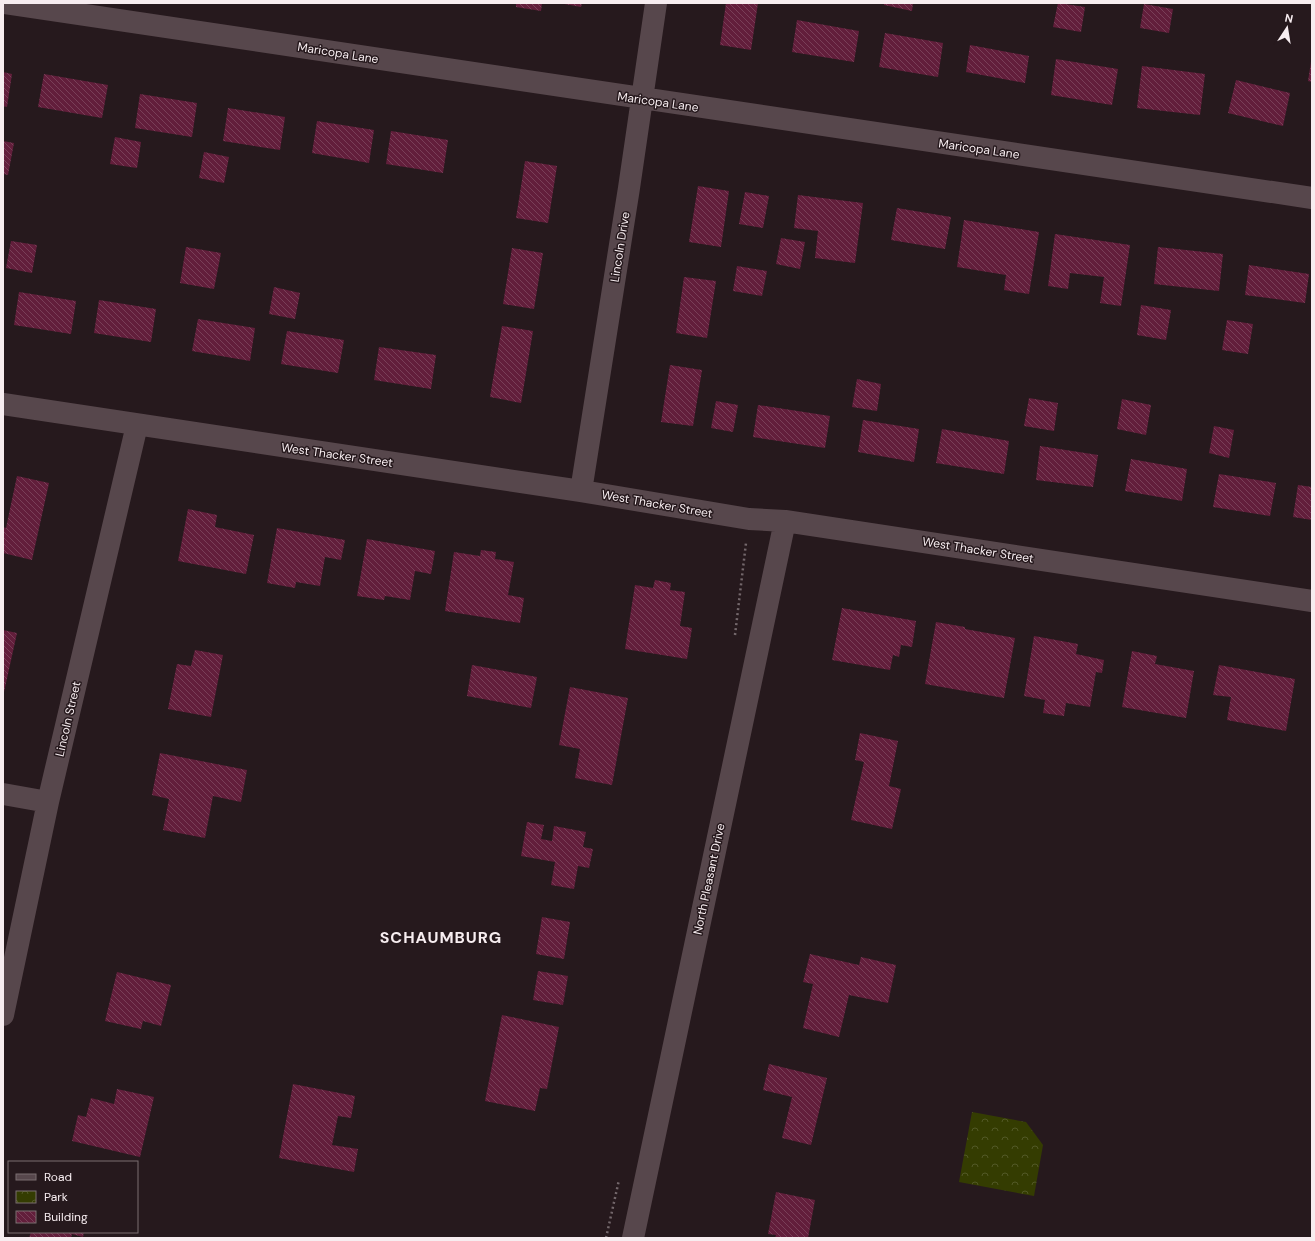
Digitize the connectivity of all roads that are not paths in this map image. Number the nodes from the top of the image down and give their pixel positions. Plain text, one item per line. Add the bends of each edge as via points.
1 (5, 3) edge
2 (656, 3) edge
3 (641, 99) junction
4 (1312, 198) edge
5 (3, 404) edge
6 (137, 425) junction
7 (581, 490) junction
8 (785, 521) junction
9 (1312, 601) edge
10 (3, 794) edge
11 (48, 802) junction
12 (3, 1015) edge
13 (633, 1238) edge

1 - 3 street, Maricopa Lane
2 - 3 street, Lincoln Drive
3 - 4 street, Maricopa Lane
3 - 7 street, Lincoln Drive
5 - 6 street, West Thacker Street
6 - 7 street, West Thacker Street
6 - 11 street, Lincoln Street
7 - 8 street, West Thacker Street via 749,519
8 - 9 street, West Thacker Street
8 - 13 street, North Pleasant Drive
10 - 11 street
11 - 12 street, Lincoln Street

